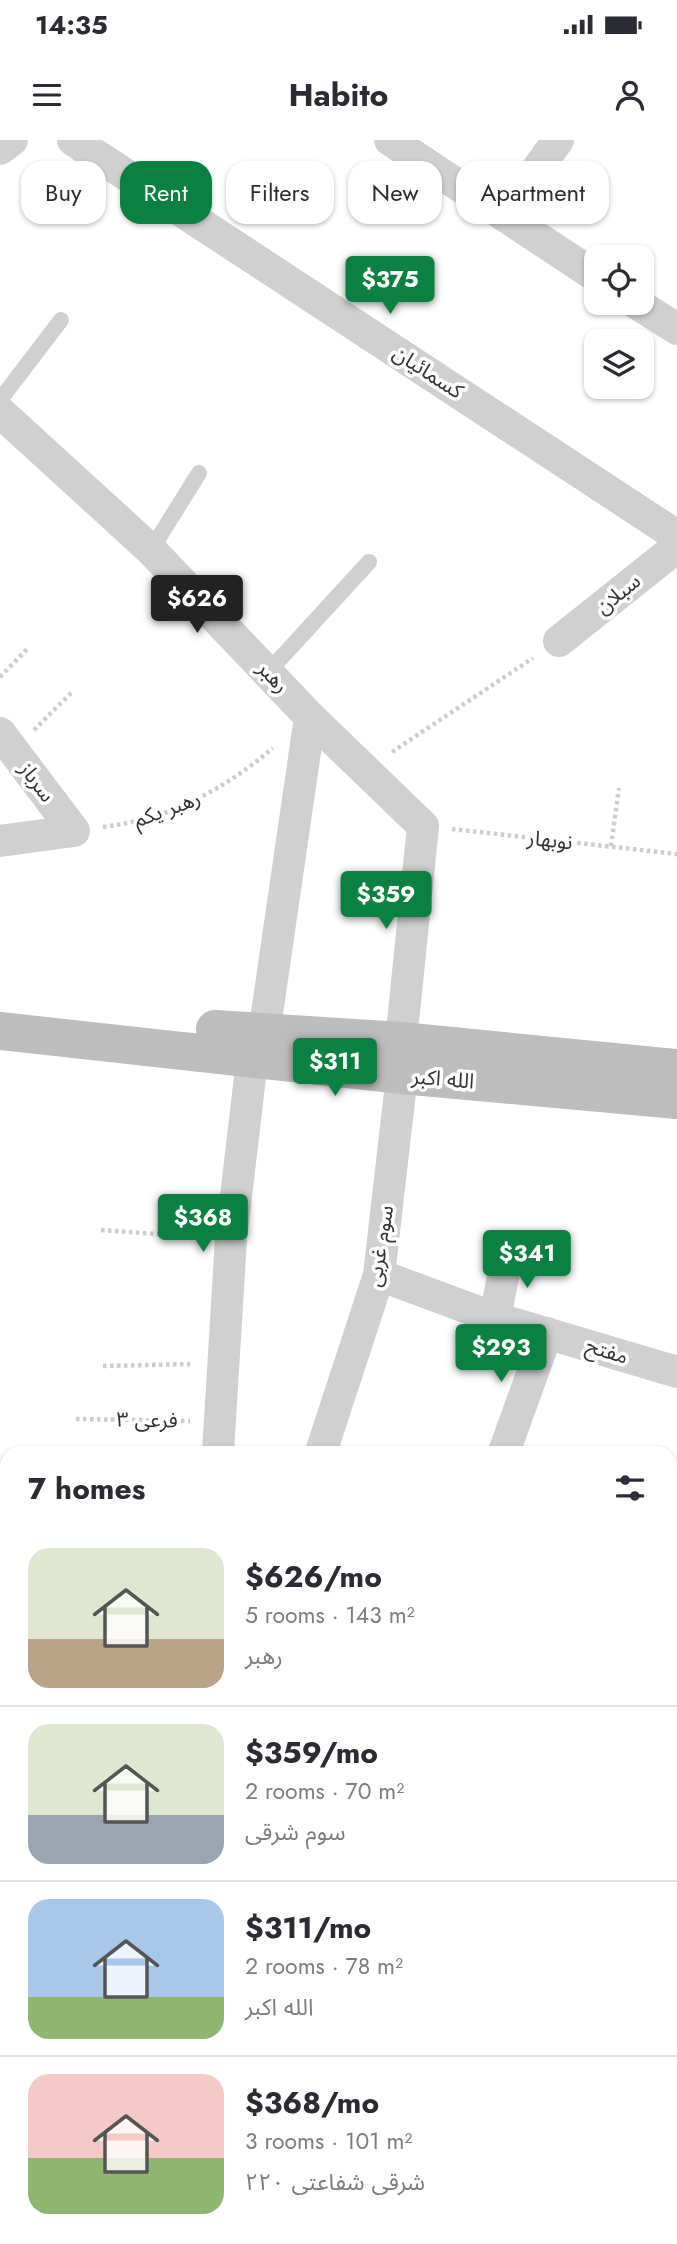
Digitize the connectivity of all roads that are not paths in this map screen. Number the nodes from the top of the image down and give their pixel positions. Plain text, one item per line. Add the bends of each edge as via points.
1 (12, 140) edge
2 (73, 140) edge
3 (390, 140) edge
4 (558, 140) edge
5 (0, 149) edge
6 (543, 161) edge
7 (456, 184) edge
8 (516, 224) edge
9 (584, 268) edge
10 (654, 314) edge
11 (61, 320) dead end
12 (677, 329) edge
13 (0, 400) edge
14 (0, 412) edge
15 (199, 473) dead end
16 (677, 536) edge
17 (677, 547) edge
18 (151, 550) junction
19 (369, 562) dead end
20 (559, 640) road end
21 (269, 671) junction
22 (310, 717) junction
23 (7, 742) edge
24 (423, 827) joint
25 (0, 841) edge
26 (0, 1007) edge
27 (0, 1031) edge
28 (258, 1047) junction
29 (401, 1058) junction
30 (677, 1068) edge
31 (677, 1100) edge
32 (508, 1251) dead end
33 (379, 1275) junction
34 (495, 1318) junction
35 (547, 1333) junction
36 (677, 1372) edge
37 (218, 1446) edge
38 (323, 1446) edge
39 (506, 1446) edge

1 - 5 street
2 - 16 street, کسمائیان
3 - 7 street
4 - 6 street
8 - 9 street
10 - 12 street
11 - 13 lane
14 - 18 street, رهبر
15 - 18 lane
17 - 20 street, سبلان
18 - 21 street, رهبر
19 - 21 lane
21 - 22 street, رهبر
22 - 24 street, رهبر
22 - 28 street
23 - 25 street, سرباز via 75,831
24 - 29 street, سوم غربی
26 - 28 main road
27 - 28 main road, الله اکبر
28 - 29 main road, الله اکبر
28 - 37 street via 231,1239
29 - 30 main road
29 - 31 main road, الله اکبر
29 - 33 street, سوم غربی
32 - 34 street
33 - 34 street, مفتح
33 - 38 street, سوم غربی
34 - 35 street, مفتح
35 - 36 street, مفتح
35 - 39 street

